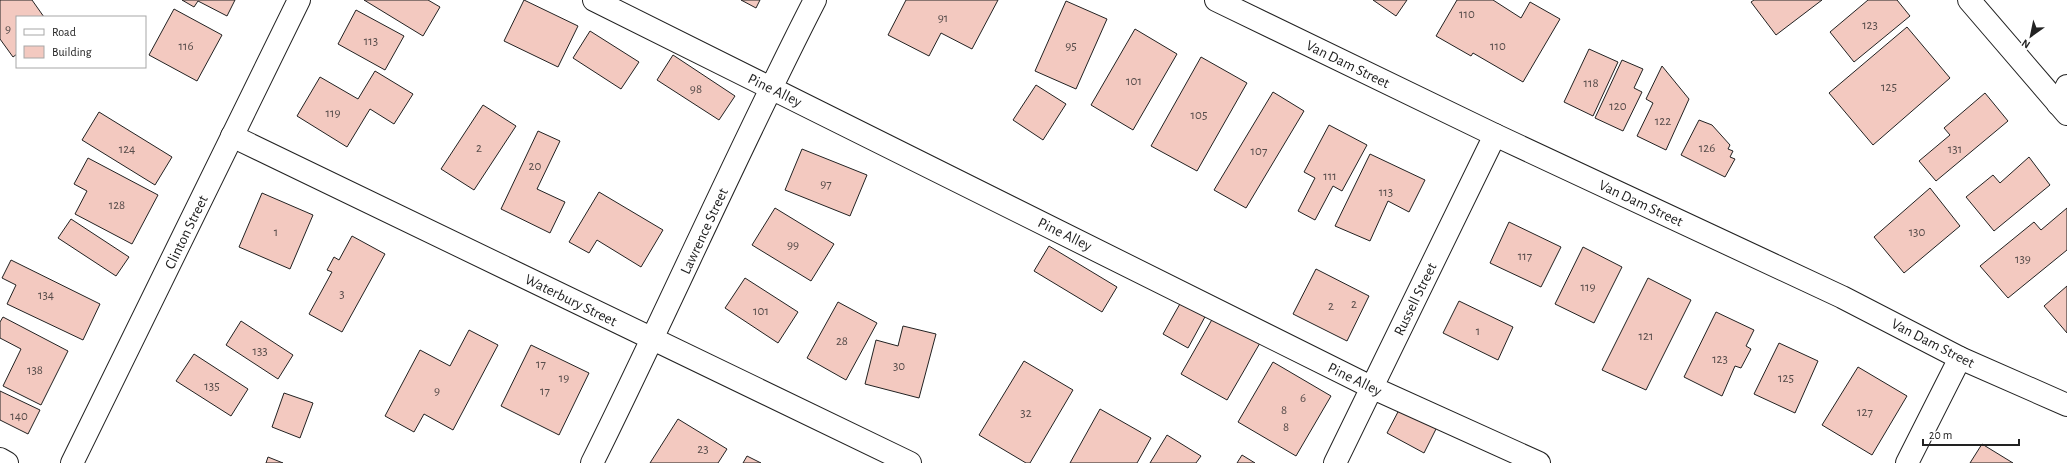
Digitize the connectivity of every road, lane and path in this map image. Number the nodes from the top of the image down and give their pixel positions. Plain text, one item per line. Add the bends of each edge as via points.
1 (298, 0) edge
2 (594, 0) edge
3 (815, 0) edge
4 (1216, 0) edge
5 (1969, 0) edge
6 (770, 88) junction
7 (2064, 101) edge
8 (1495, 135) junction
9 (232, 136) junction
10 (653, 340) junction
11 (1960, 358) junction
12 (1372, 387) junction
13 (2067, 405) edge
14 (0, 459) edge
15 (7, 463) edge
16 (72, 463) edge
17 (592, 463) edge
18 (910, 463) edge
19 (1335, 463) edge
20 (1539, 463) edge
21 (1907, 463) edge

1 - 9 street, Clinton Street
2 - 6 street, Pine Alley
3 - 6 street, Lawrence Street
4 - 8 street, Van Dam Street
5 - 7 street
6 - 10 street, Lawrence Street
6 - 12 street, Pine Alley
8 - 11 street, Van Dam Street via 1842,297
8 - 12 street, Russell Street
9 - 10 street, Waterbury Street
9 - 16 street, Clinton Street
10 - 17 street, Lawrence Street
10 - 18 street, Waterbury Street
11 - 13 street, Van Dam Street
11 - 21 street
12 - 19 street, Russell Street
12 - 20 street, Pine Alley
14 - 15 street

